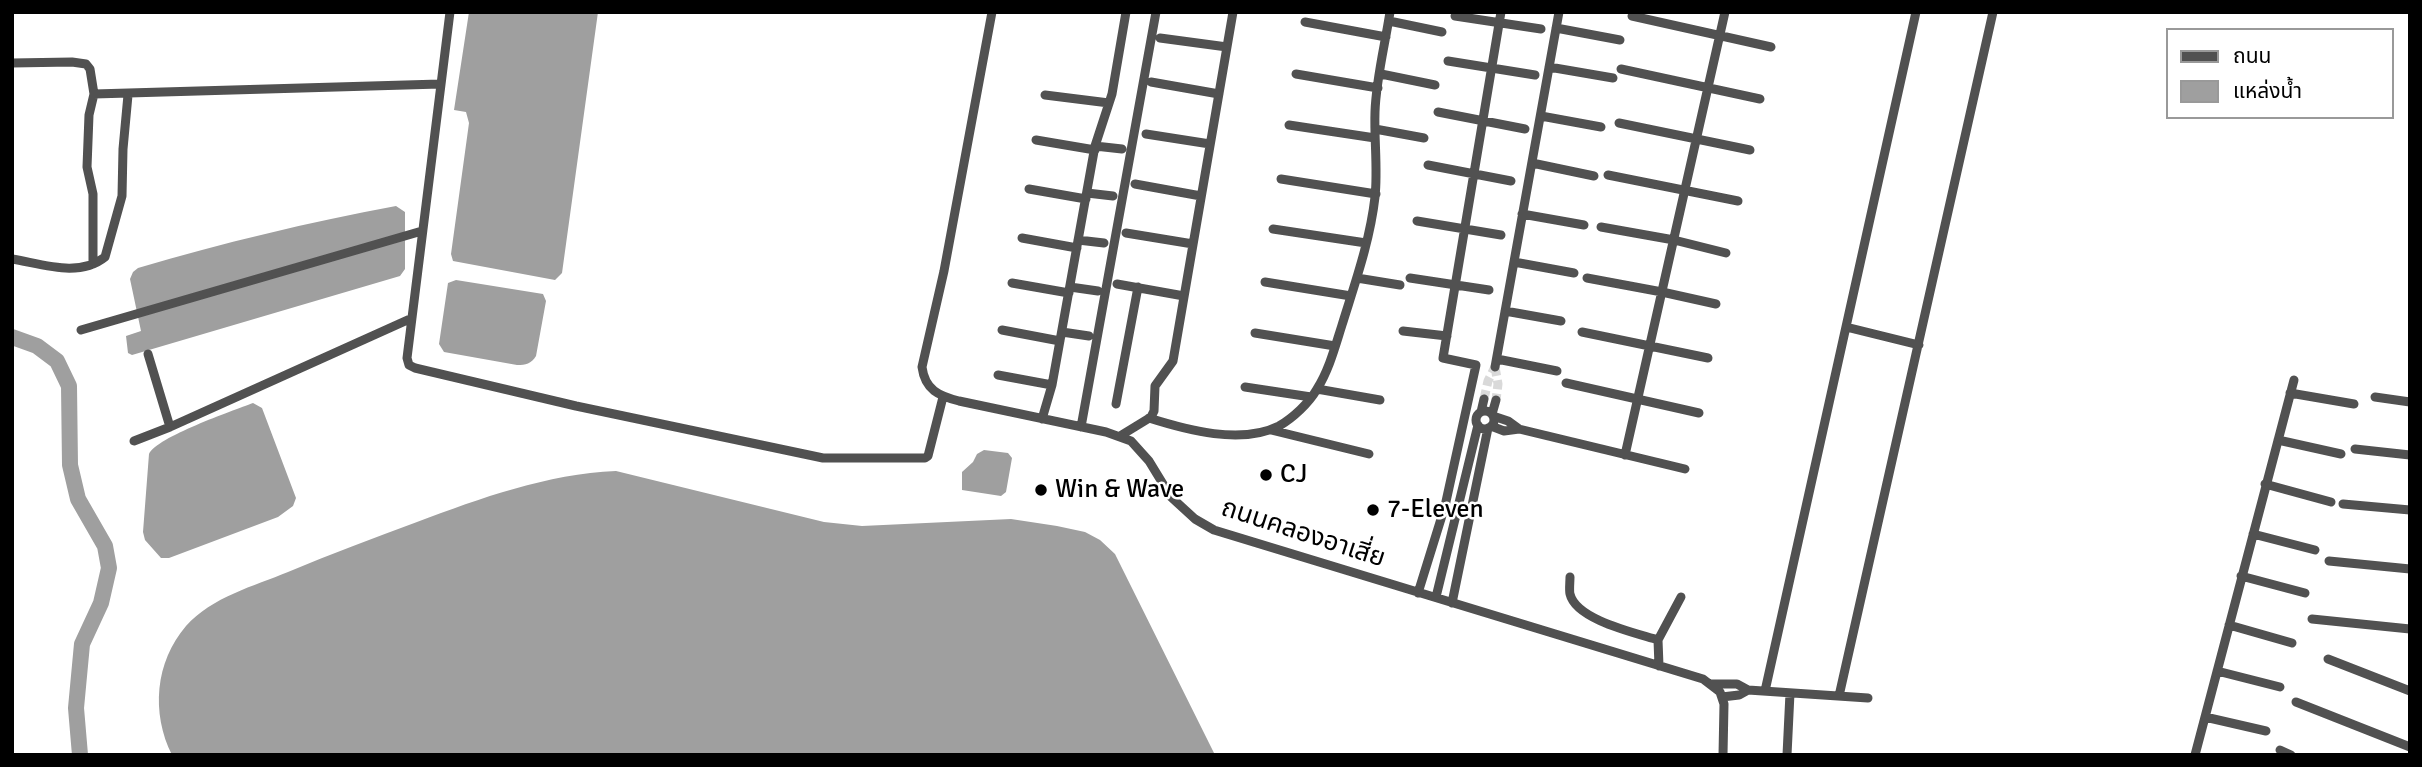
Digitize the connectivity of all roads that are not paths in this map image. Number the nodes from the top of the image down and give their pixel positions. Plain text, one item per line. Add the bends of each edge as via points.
1 (450, 12) edge
2 (992, 12) edge
3 (1126, 12) edge
4 (1156, 12) edge
5 (1233, 12) edge
6 (1501, 12) edge
7 (1559, 12) edge
8 (1725, 12) edge
9 (1916, 12) edge
10 (1993, 12) edge
11 (1455, 16) dead end
12 (1632, 16) dead end
13 (1389, 17) edge
14 (1305, 22) dead end
15 (1499, 23) junction
16 (1556, 28) junction
17 (1541, 29) dead end
18 (1442, 32) dead end
19 (1720, 36) junction
20 (1386, 37) junction
21 (1160, 38) dead end
22 (1620, 40) dead end
23 (1227, 47) junction
24 (1771, 47) dead end
25 (1448, 61) dead end
26 (12, 63) edge
27 (1549, 67) junction
28 (1492, 68) junction
29 (1621, 69) dead end
30 (1296, 74) dead end
31 (1381, 74) junction
32 (1535, 75) dead end
33 (1613, 78) dead end
34 (1151, 82) dead end
35 (440, 84) junction
36 (1435, 85) dead end
37 (1708, 87) junction
38 (1378, 88) junction
39 (94, 94) junction
40 (128, 94) junction
41 (1219, 94) junction
42 (1045, 95) dead end
43 (1760, 99) dead end
44 (1109, 103) junction
45 (1438, 112) dead end
46 (1541, 116) junction
47 (1483, 121) junction
48 (1619, 123) dead end
49 (1289, 125) dead end
50 (1601, 127) dead end
51 (1525, 129) dead end
52 (1376, 133) junction
53 (1146, 134) dead end
54 (1424, 138) dead end
55 (1697, 139) junction
56 (1036, 140) dead end
57 (1210, 144) junction
58 (1095, 148) junction
59 (1122, 149) dead end
60 (1749, 150) dead end
61 (1532, 163) junction
62 (1428, 165) dead end
63 (1474, 174) junction
64 (1608, 174) dead end
65 (1594, 176) dead end
66 (1282, 178) dead end
67 (1511, 181) dead end
68 (1135, 184) dead end
69 (1029, 189) dead end
70 (1685, 190) junction
71 (1376, 194) junction
72 (1201, 195) junction
73 (1086, 196) junction
74 (1113, 196) dead end
75 (1738, 201) dead end
76 (1522, 214) junction
77 (1417, 221) dead end
78 (1584, 225) dead end
79 (1601, 227) dead end
80 (1273, 229) dead end
81 (1465, 229) junction
82 (422, 231) junction
83 (1126, 233) dead end
84 (1501, 235) dead end
85 (1022, 238) dead end
86 (1674, 240) junction
87 (1104, 243) dead end
88 (1366, 243) junction
89 (1078, 244) junction
90 (1193, 244) junction
91 (1726, 253) dead end
92 (12, 259) edge
93 (1514, 262) junction
94 (93, 264) junction
95 (1574, 273) dead end
96 (1357, 278) junction
97 (1410, 278) dead end
98 (1587, 278) dead end
99 (1265, 282) dead end
100 (1012, 283) dead end
101 (1117, 284) dead end
102 (1400, 285) dead end
103 (1455, 285) junction
104 (1138, 287) junction
105 (1069, 290) junction
106 (1489, 290) dead end
107 (1098, 291) dead end
108 (1662, 292) junction
109 (1184, 296) junction
110 (1351, 296) junction
111 (1716, 304) dead end
112 (1505, 311) junction
113 (412, 318) junction
114 (1561, 321) dead end
115 (1846, 327) junction
116 (81, 330) dead end
117 (1002, 330) dead end
118 (1403, 331) dead end
119 (1582, 332) dead end
120 (1255, 333) dead end
121 (1061, 336) junction
122 (1089, 336) dead end
123 (1447, 336) junction
124 (1650, 345) junction
125 (1919, 345) junction
126 (1335, 346) junction
127 (148, 354) dead end
128 (1708, 358) dead end
129 (1557, 371) dead end
130 (998, 375) dead end
131 (2294, 380) dead end
132 (1566, 383) dead end
133 (1052, 385) junction
134 (1245, 387) dead end
135 (1314, 393) junction
136 (2290, 393) junction
137 (943, 397) junction
138 (1638, 397) junction
139 (2375, 397) dead end
140 (1484, 399) tunnel mouth
141 (1380, 400) dead end
142 (1496, 400) tunnel mouth
143 (2410, 402) edge
144 (1116, 404) dead end
145 (2354, 404) dead end
146 (1481, 412) junction
147 (1699, 413) dead end
148 (1149, 418) junction
149 (1042, 419) junction
150 (1491, 421) junction
151 (1478, 425) junction
152 (1081, 427) junction
153 (170, 428) junction
154 (1269, 429) junction
155 (1120, 436) junction
156 (2278, 440) junction
157 (134, 441) dead end
158 (2355, 449) dead end
159 (1369, 454) dead end
160 (1626, 454) junction
161 (2341, 454) dead end
162 (2410, 455) edge
163 (1685, 469) dead end
164 (2265, 484) junction
165 (2331, 502) dead end
166 (2343, 504) dead end
167 (2410, 510) edge
168 (2253, 534) junction
169 (2315, 550) dead end
170 (2329, 561) dead end
171 (2410, 569) edge
172 (2241, 576) junction
173 (1570, 578) dead end
174 (1418, 593) junction
175 (2305, 593) dead end
176 (1436, 597) junction
177 (1681, 597) dead end
178 (1452, 603) junction
179 (2312, 619) dead end
180 (2229, 625) junction
181 (2410, 629) edge
182 (1658, 640) junction
183 (2292, 643) dead end
184 (2328, 659) dead end
185 (1660, 666) junction
186 (2217, 671) junction
187 (1710, 684) junction
188 (2280, 687) dead end
189 (1748, 690) junction
190 (1765, 691) junction
191 (2410, 691) edge
192 (1790, 693) junction
193 (1839, 696) junction
194 (1722, 697) junction
195 (1868, 698) dead end
196 (2296, 702) dead end
197 (2205, 717) junction
198 (2266, 731) dead end
199 (2410, 747) edge
200 (2280, 750) dead end
201 (1723, 755) edge
202 (1787, 755) edge
203 (2195, 755) edge
204 (2291, 755) edge

1 - 35 street
2 - 137 street via 922,368 925,383
3 - 44 street
4 - 152 street
5 - 23 street
6 - 15 street
7 - 16 street
8 - 19 street
9 - 115 street
10 - 125 street
11 - 15 street
12 - 19 street
13 - 18 street
13 - 20 street
14 - 20 street
15 - 17 street
15 - 28 street
16 - 22 street
16 - 27 street
19 - 24 street
19 - 37 street
20 - 31 street
21 - 23 street
23 - 41 street
25 - 28 street
26 - 39 street via 86,64
27 - 33 street
27 - 46 street
28 - 32 street
28 - 47 street
29 - 37 street
30 - 38 street
31 - 36 street
31 - 38 street
34 - 41 street
35 - 40 street
35 - 82 street
37 - 43 street
37 - 55 street
38 - 52 street
39 - 40 street
39 - 94 street via 87,167 93,194
40 - 94 street via 121,206 105,257
41 - 57 street
42 - 44 street
44 - 58 street
45 - 47 street
46 - 50 street
46 - 61 street
47 - 51 street
47 - 63 street
48 - 55 street
49 - 52 street
52 - 54 street
52 - 71 street
53 - 57 street
55 - 60 street
55 - 70 street
56 - 58 street
57 - 72 street
58 - 59 street
58 - 73 street
61 - 65 street
61 - 76 street
62 - 63 street
63 - 67 street
63 - 81 street
64 - 70 street
66 - 71 street
68 - 72 street
69 - 73 street
70 - 75 street
70 - 86 street
71 - 88 street
72 - 90 street
73 - 74 street
73 - 89 street
76 - 78 street
76 - 93 street
77 - 81 street
79 - 86 street
80 - 88 street
81 - 84 street
81 - 103 street
82 - 113 street
82 - 116 street
83 - 90 street
85 - 89 street
86 - 91 street
86 - 108 street
87 - 89 street
88 - 96 street
89 - 105 street
90 - 109 street
92 - 94 street via 68,268
93 - 95 street
93 - 112 street
96 - 102 street
96 - 110 street
97 - 103 street
98 - 108 street
99 - 110 street
100 - 105 street
101 - 104 street
103 - 106 street
103 - 123 street
104 - 109 street
104 - 144 street
105 - 107 street
105 - 121 street
108 - 111 street
108 - 124 street
109 - 148 street via 1173,361 1155,386 1154,411
110 - 126 street
112 - 114 street
112 - 129 street via 1496,363
113 - 137 street via 407,358 415,368 823,458 925,458
113 - 153 street
115 - 125 street
115 - 190 street
117 - 121 street
118 - 123 street
119 - 124 street
120 - 126 street
121 - 122 street
121 - 133 street
123 - 174 street via 1443,358 1476,365 1445,506
124 - 128 street
124 - 138 street
125 - 193 street
126 - 135 street
127 - 153 street
130 - 133 street
131 - 136 street
132 - 138 street
133 - 149 street
134 - 135 street
135 - 141 street
135 - 154 street via 1292,416
136 - 145 street
136 - 156 street
137 - 149 street, ถนนคลองอาเสี่ย
138 - 147 street
138 - 160 street
139 - 143 street
140 - 146 street
142 - 150 street
146 - 150 street via 1488,412
146 - 151 street via 1476,417
148 - 154 street via 1212,432
148 - 155 street
149 - 152 street, ถนนคลองอาเสี่ย
150 - 151 street via 1483,428
150 - 160 street via 1508,421 1518,429
150 - 178 street
151 - 176 street
152 - 155 street, ถนนคลองอาเสี่ย
153 - 157 street
154 - 159 street
155 - 174 street, ถนนคลองอาเสี่ย via 1139,448 1171,497 1204,525
156 - 161 street
156 - 164 street
158 - 162 street
160 - 163 street
164 - 165 street
164 - 168 street
166 - 167 street
168 - 169 street
168 - 172 street
170 - 171 street
172 - 175 street
172 - 180 street
173 - 182 street via 1570,596 1579,608 1601,621
174 - 176 street, ถนนคลองอาเสี่ย
176 - 178 street, ถนนคลองอาเสี่ย
177 - 182 street
178 - 185 street, ถนนคลองอาเสี่ย
179 - 181 street
180 - 183 street
180 - 186 street
182 - 185 street
184 - 191 street
185 - 187 street, ถนนคลองอาเสี่ย
186 - 188 street
186 - 197 street
187 - 189 street via 1737,684
187 - 194 street, ถนนคลองอาเสี่ย
189 - 190 street
189 - 194 street
190 - 192 street
192 - 193 street
192 - 202 street
193 - 195 street
194 - 201 street
196 - 199 street
197 - 198 street
197 - 203 street
200 - 204 street

